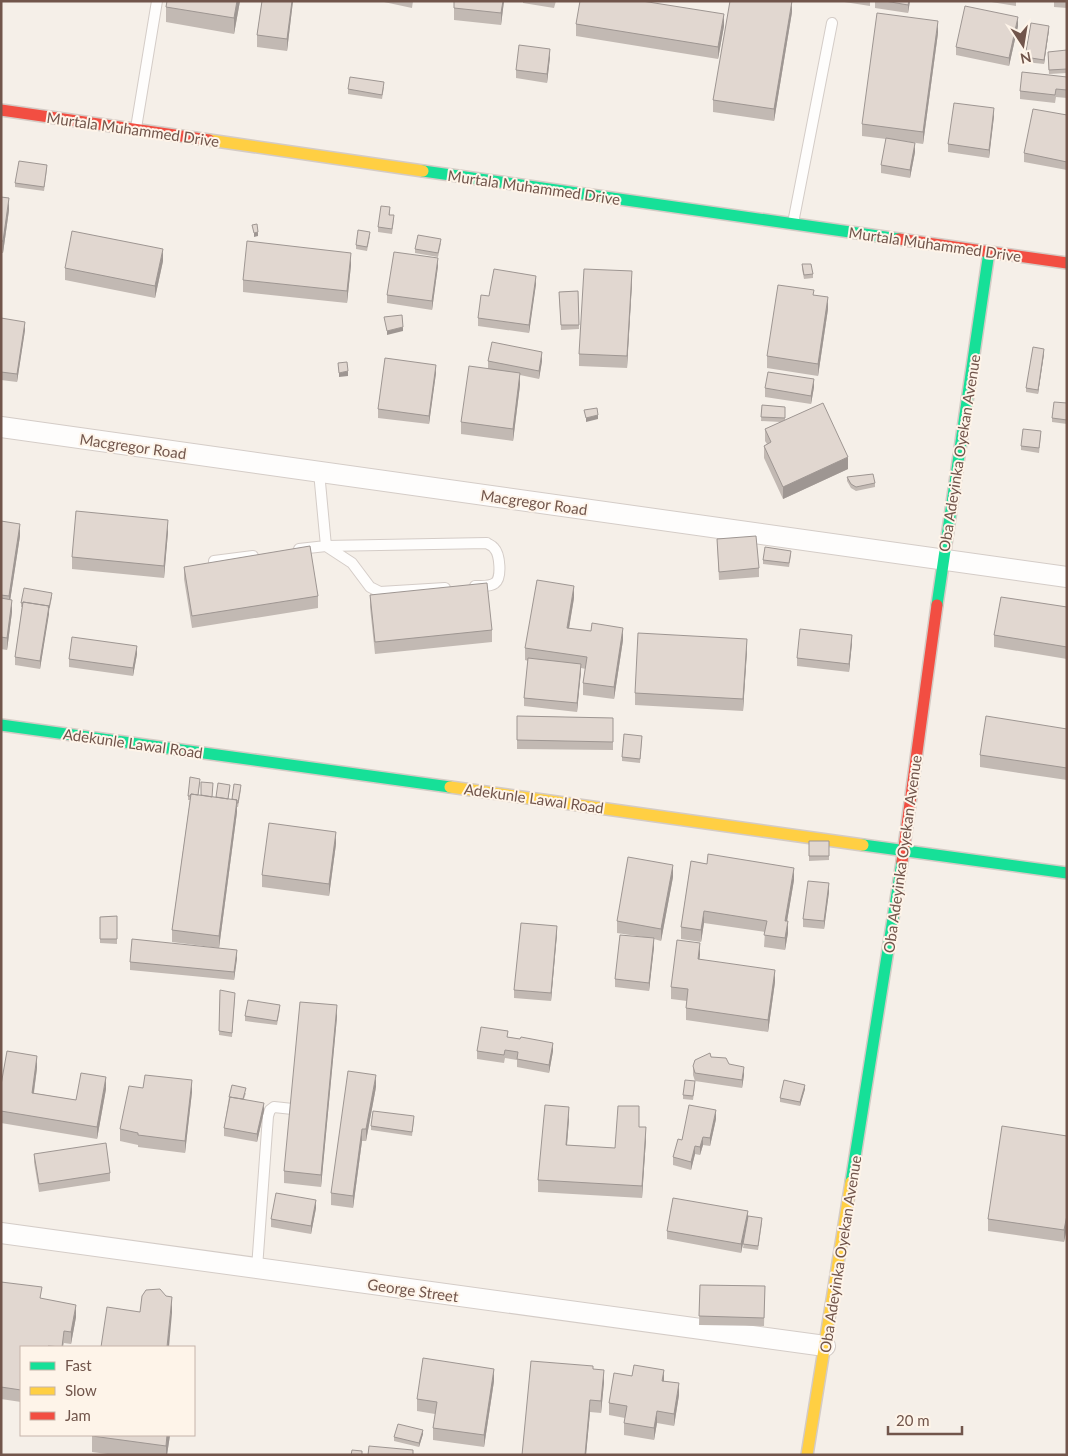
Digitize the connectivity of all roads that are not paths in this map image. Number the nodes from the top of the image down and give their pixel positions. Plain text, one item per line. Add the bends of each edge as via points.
1 (157, 1) edge
2 (832, 23) dead end
3 (1, 110) edge
4 (136, 129) junction
5 (793, 224) junction
6 (989, 252) junction
7 (1067, 263) edge
8 (1, 428) edge
9 (319, 472) junction
10 (326, 546) junction
11 (289, 551) edge
12 (261, 555) edge
13 (943, 559) junction
14 (214, 561) edge
15 (1067, 577) edge
16 (1, 725) edge
17 (904, 849) junction
18 (1067, 873) edge
19 (317, 1112) edge
20 (1, 1233) edge
21 (258, 1268) junction
22 (826, 1346) junction
23 (807, 1455) edge

1 - 4 lane
2 - 5 lane
3 - 4 main road, Murtala Muhammed Drive
4 - 5 main road, Murtala Muhammed Drive
5 - 6 main road, Murtala Muhammed Drive
6 - 7 main road, Murtala Muhammed Drive
6 - 13 main road, Oba Adeyinka Oyekan Avenue
8 - 9 street, Macgregor Road
9 - 10 lane
9 - 13 street, Macgregor Road
10 - 10 lane via 487,543 494,548 500,576 491,585 380,592 370,586 352,562
10 - 11 lane
12 - 14 lane
13 - 15 street, Macgregor Road
13 - 17 main road, Oba Adeyinka Oyekan Avenue
16 - 17 main road, Adekunle Lawal Road
17 - 18 main road, Adekunle Lawal Road
17 - 22 main road, Oba Adeyinka Oyekan Avenue
19 - 21 lane via 274,1107 270,1110
20 - 21 street, George Street
21 - 22 street, George Street
22 - 23 main road, Oba Adeyinka Oyekan Avenue

